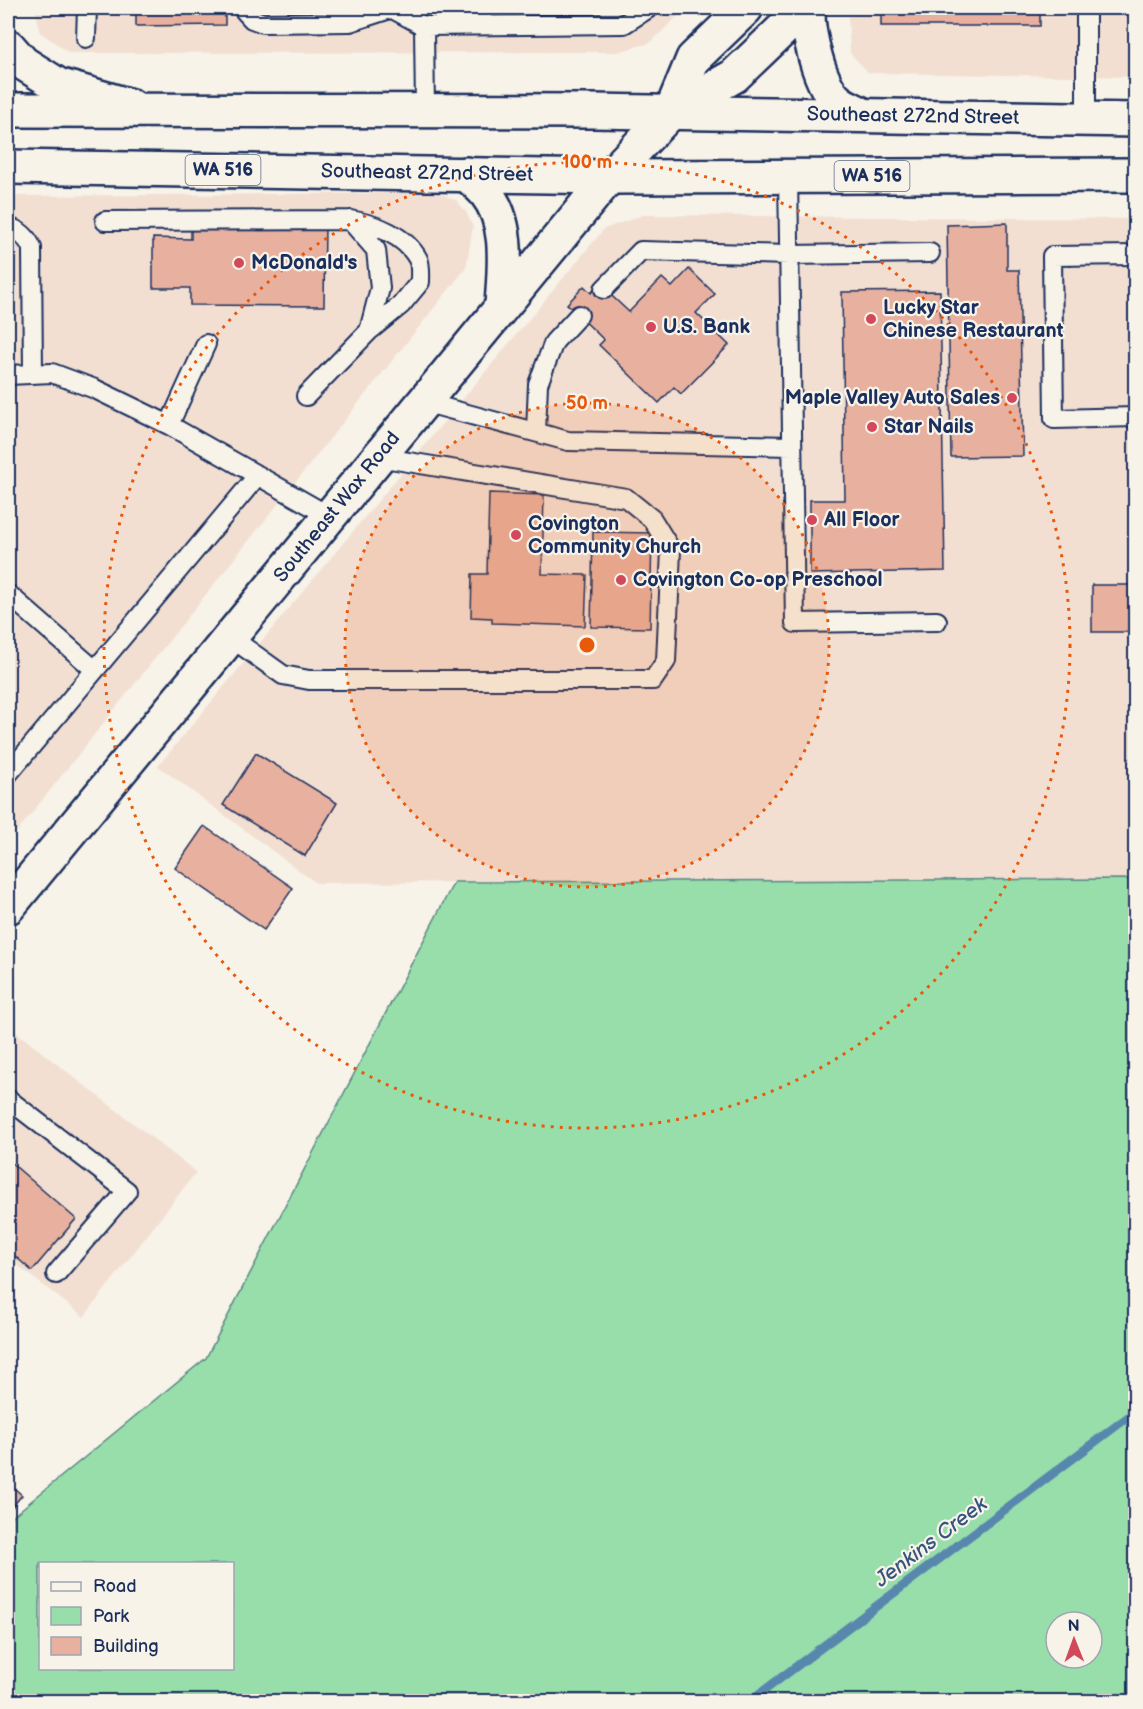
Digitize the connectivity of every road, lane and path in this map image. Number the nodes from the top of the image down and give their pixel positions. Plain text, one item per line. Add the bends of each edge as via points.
1 (87, 8) edge
2 (242, 8) edge
3 (392, 8) edge
4 (488, 8) edge
5 (649, 8) edge
6 (746, 8) edge
7 (806, 8) edge
8 (1086, 8) edge
9 (424, 26) junction
10 (86, 39) dead end
11 (8, 46) edge
12 (8, 110) edge
13 (147, 111) junction
14 (425, 111) junction
15 (671, 112) junction
16 (863, 115) junction
17 (1086, 119) junction
18 (1136, 120) edge
19 (8, 167) edge
20 (466, 174) junction
21 (1136, 175) edge
22 (788, 176) junction
23 (609, 177) junction
24 (350, 220) junction
25 (105, 221) dead end
26 (8, 227) edge
27 (930, 253) dead end
28 (789, 255) junction
29 (1136, 255) edge
30 (604, 289) dead end
31 (502, 306) junction
32 (579, 315) dead end
33 (369, 331) junction
34 (206, 344) dead end
35 (33, 374) junction
36 (8, 375) edge
37 (306, 396) dead end
38 (423, 402) junction
39 (1136, 417) edge
40 (169, 425) junction
41 (536, 432) junction
42 (792, 446) junction
43 (378, 457) junction
44 (258, 475) junction
45 (329, 516) junction
46 (8, 594) edge
47 (937, 621) dead end
48 (230, 637) junction
49 (95, 670) junction
50 (8, 774) edge
51 (10, 898) edge
52 (8, 1098) edge
53 (56, 1274) dead end

1 - 10 lane
2 - 3 lane via 252,20 263,23 350,22
3 - 9 lane
4 - 9 lane
5 - 9 lane via 624,24
6 - 15 main road, Southeast Wax Road via 693,59
7 - 15 main road, Southeast Wax Road via 734,76
7 - 16 main road via 825,83 836,100
8 - 17 lane
9 - 14 lane
11 - 13 main road via 22,63 58,85
12 - 13 main road, Southeast 272nd Street
13 - 14 main road, Southeast 272nd Street
14 - 15 main road, Southeast 272nd Street
15 - 16 main road, Southeast 272nd Street
15 - 23 main road, Southeast Wax Road
16 - 17 main road, Southeast 272nd Street
17 - 18 main road, Southeast 272nd Street
19 - 20 main road, Southeast 272nd Street / WA 516
20 - 23 main road, Southeast 272nd Street / WA 516
20 - 31 main road via 488,195 497,213 505,256
21 - 22 main road, Southeast 272nd Street / WA 516
22 - 23 main road, Southeast 272nd Street / WA 516
22 - 28 lane
23 - 31 main road, Southeast Wax Road
24 - 25 lane
24 - 33 lane via 376,250 380,288
24 - 33 lane via 365,222 400,238 419,260 420,282 401,305
26 - 35 lane via 22,234 32,248
27 - 28 lane
28 - 30 lane via 641,251
28 - 42 lane
29 - 39 lane via 1052,256 1054,419
31 - 38 main road, Southeast Wax Road
32 - 41 lane via 554,342 538,384
33 - 37 lane
34 - 40 lane
35 - 36 lane
35 - 40 lane via 52,374 95,389
38 - 41 lane
38 - 43 main road, Southeast Wax Road
40 - 44 lane
41 - 42 lane via 568,441
42 - 47 lane via 795,623
43 - 45 main road, Southeast Wax Road
43 - 48 lane via 626,498 652,519 671,550 666,661 653,680 309,680 284,675
44 - 45 lane
44 - 49 lane
45 - 48 main road, Southeast Wax Road
46 - 49 lane
48 - 51 main road, Southeast Wax Road
49 - 50 lane
52 - 53 lane via 127,1191

